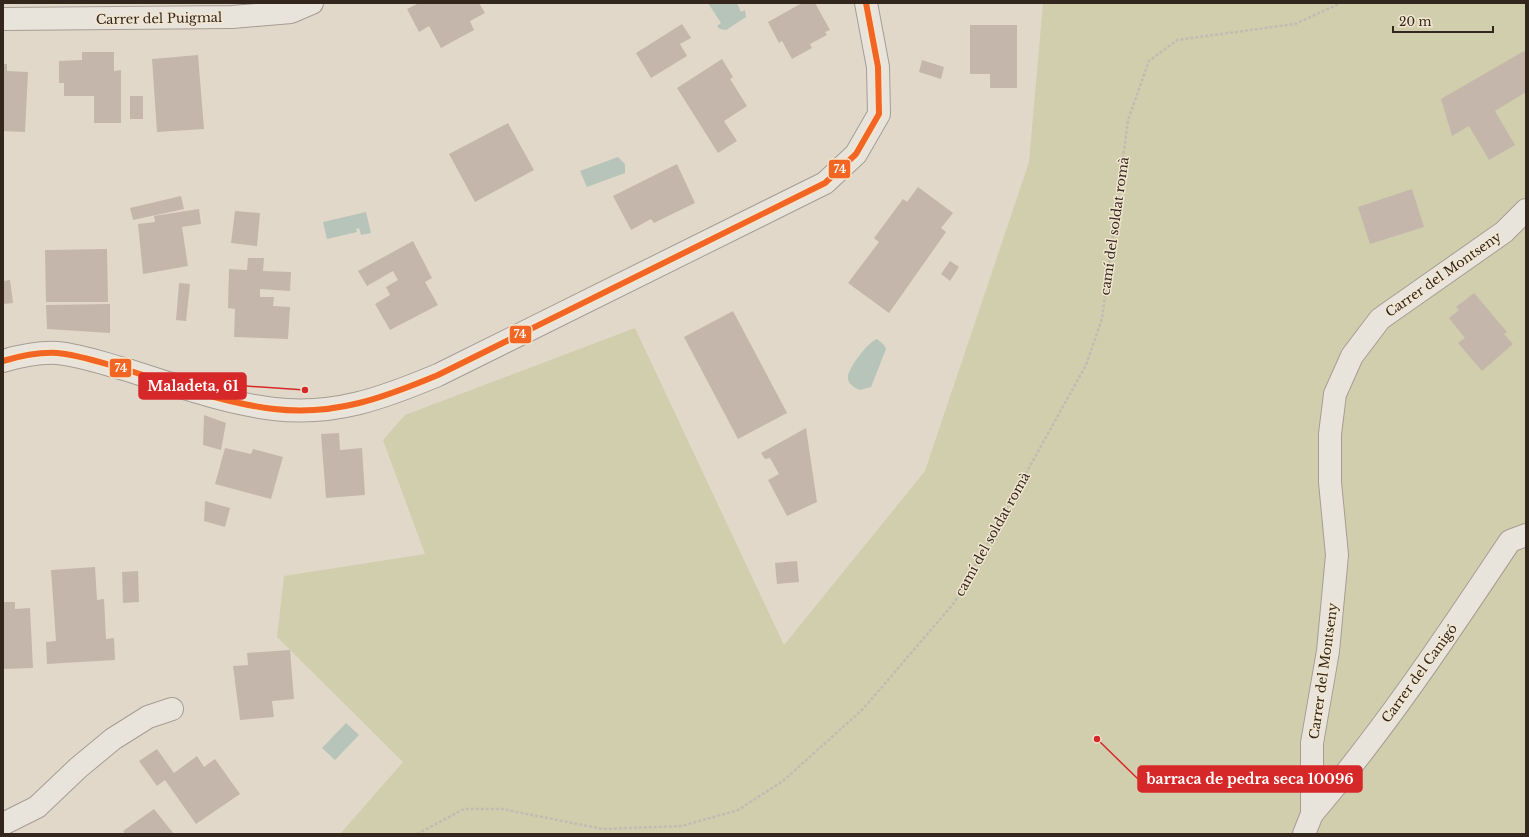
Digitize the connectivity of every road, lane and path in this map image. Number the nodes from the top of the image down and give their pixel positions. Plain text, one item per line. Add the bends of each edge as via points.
1 (312, 3) edge
2 (866, 3) edge
3 (1341, 3) edge
4 (3, 19) edge
5 (1526, 210) edge
6 (3, 361) edge
7 (1526, 534) edge
8 (172, 709) dead end
9 (1312, 814) junction
10 (3, 824) edge
11 (417, 834) edge
12 (1304, 834) edge

1 - 4 street, Carrer del Puigmal via 291,12 232,17
2 - 6 street via 878,67 878,114 856,154 825,183 438,376 386,397 345,408 306,411 273,409 230,400 91,359 56,353 20,356
3 - 11 path, camí del soldat romà via 1296,24 1177,40 1149,61 1128,120 1102,319 1086,365 954,603 864,709 783,781 738,810 682,826 603,829 502,809 464,809
5 - 9 street, Carrer del Montseny via 1504,232 1380,319 1352,356 1335,394 1330,434 1330,482 1337,555 1328,651 1312,742
7 - 9 street, Carrer del Canigó via 1510,542 1422,670
8 - 10 street via 148,717 113,739 78,768 37,808
9 - 12 street, Carrer del Montseny

